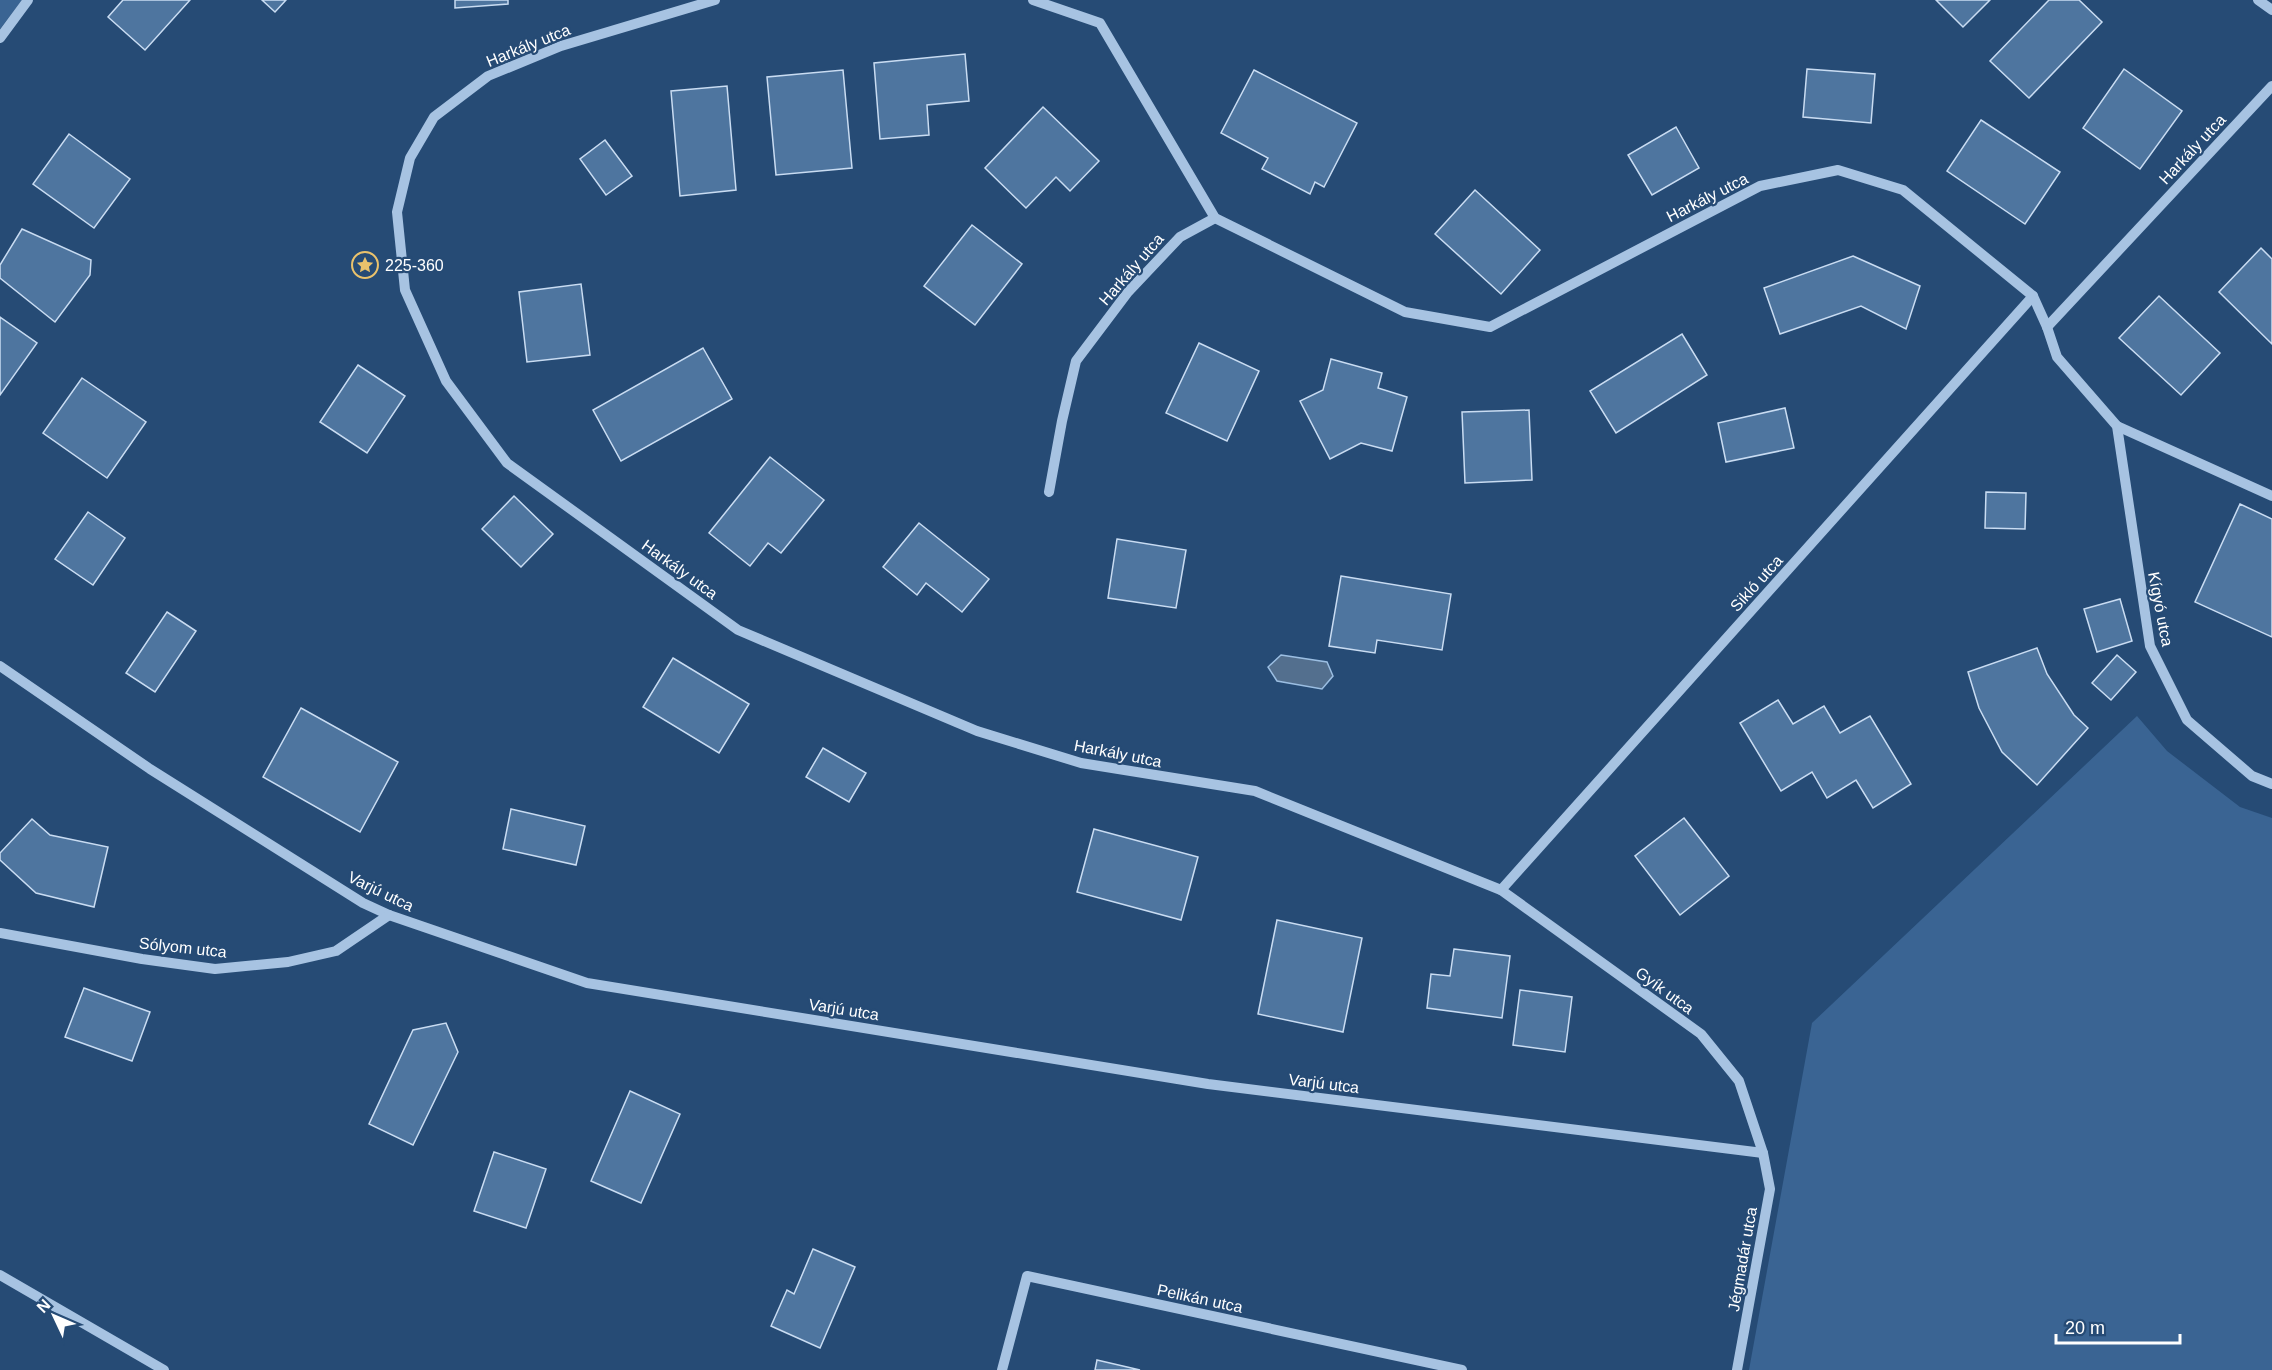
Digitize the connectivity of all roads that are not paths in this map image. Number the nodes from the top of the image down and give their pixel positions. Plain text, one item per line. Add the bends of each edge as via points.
1 (28, 0) edge
2 (715, 0) edge
3 (1033, 0) edge
4 (2258, 0) edge
5 (2272, 10) edge
6 (0, 38) edge
7 (2272, 86) edge
8 (1215, 218) junction
9 (2033, 296) junction
10 (2047, 327) junction
11 (2117, 426) junction
12 (1049, 492) dead end
13 (2272, 496) edge
14 (0, 666) edge
15 (2272, 784) edge
16 (1501, 890) junction
17 (389, 915) junction
18 (0, 933) edge
19 (1763, 1153) junction
20 (0, 1275) edge
21 (164, 1370) edge
22 (1002, 1370) edge
23 (1461, 1370) edge
24 (1737, 1370) edge

1 - 6 street
2 - 16 street, Harkály utca via 561,46 488,76 434,117 410,158 397,212 405,290 446,381 507,463 738,630 977,731 1081,763 1255,791
3 - 8 street via 1100,23
4 - 5 street
7 - 10 street, Harkály utca
8 - 9 street, Harkály utca via 1405,312 1490,327 1760,186 1838,170 1903,190
8 - 12 street, Harkály utca via 1179,237 1128,292 1076,361
9 - 10 street, Harkály utca
9 - 16 street, Sikló utca
10 - 11 street via 2057,357
11 - 13 street
11 - 15 street, Kígyó utca via 2150,646 2187,720 2252,776
14 - 17 street, Varjú utca via 150,769 363,903
16 - 19 street, Gyík utca via 1701,1034 1739,1081
17 - 18 street, Sólyom utca via 336,951 288,962 216,969
17 - 19 street, Varjú utca via 587,983 1209,1084
19 - 24 street, Jégmadár utca via 1770,1189
20 - 21 street
22 - 23 street, Pelikán utca via 1027,1276

